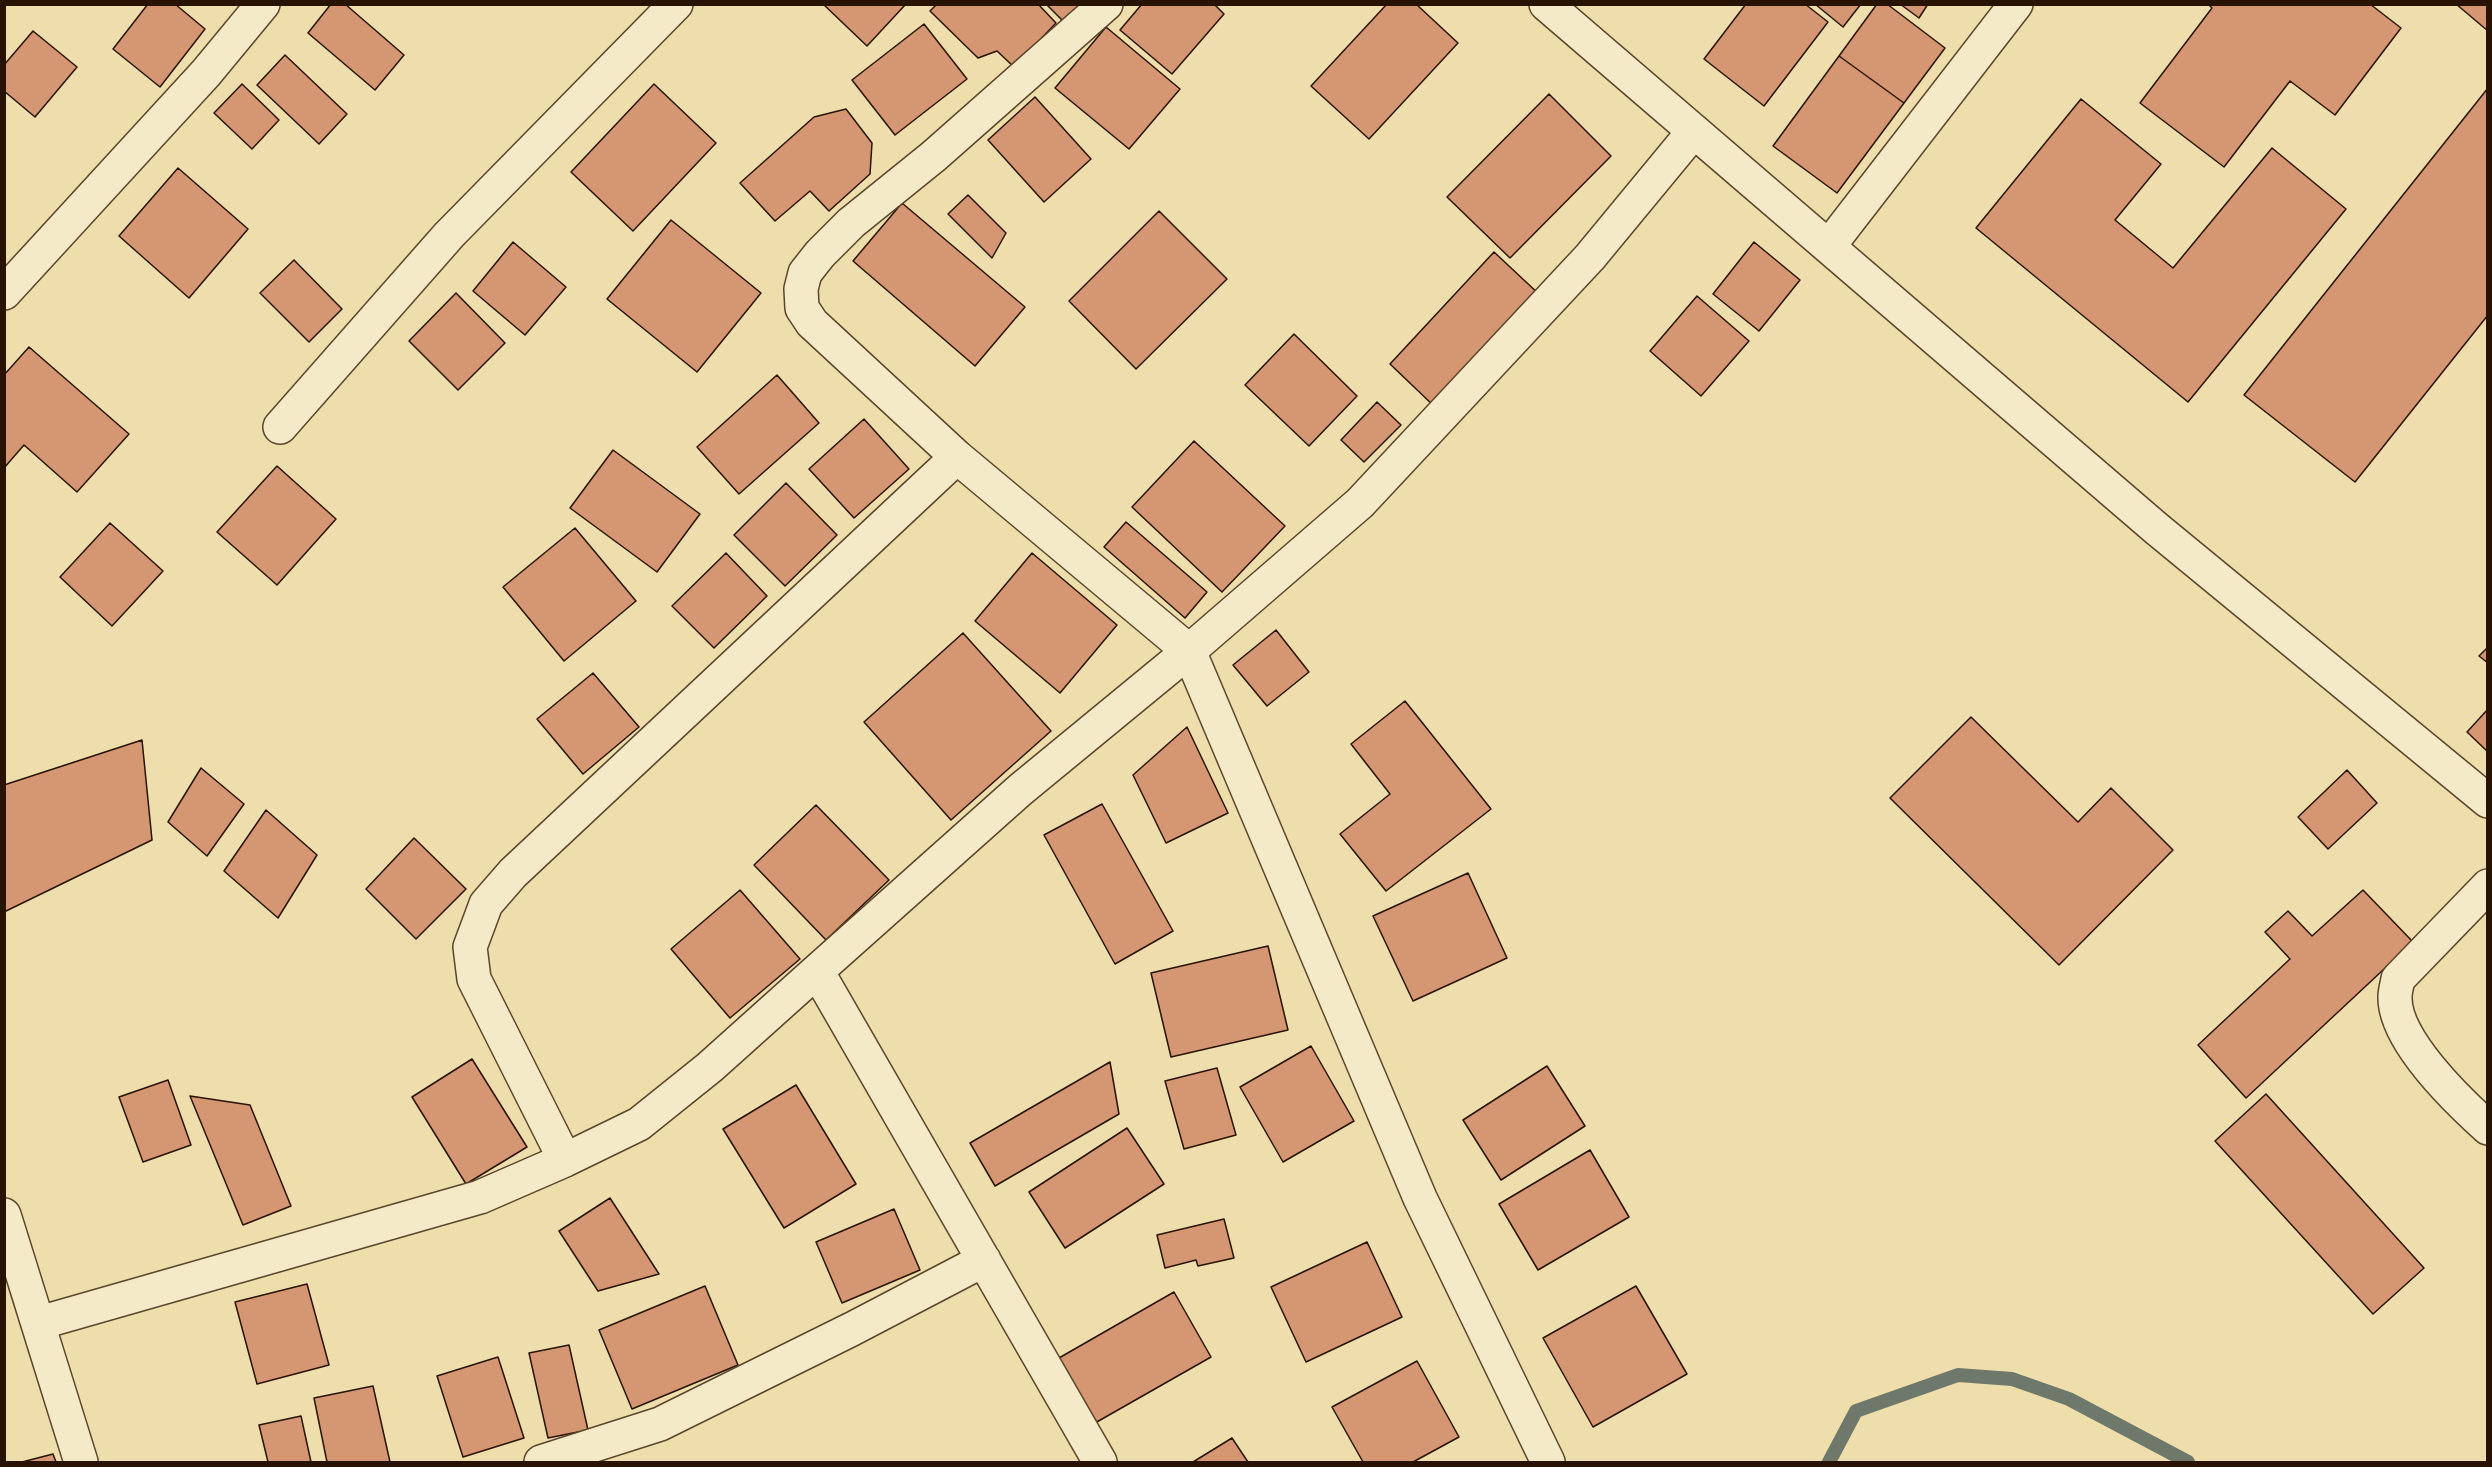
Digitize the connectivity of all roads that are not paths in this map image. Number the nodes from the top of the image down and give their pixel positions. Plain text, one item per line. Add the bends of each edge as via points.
1 (263, 4) edge
2 (676, 4) edge
3 (1106, 4) edge
4 (1546, 4) edge
5 (2016, 4) edge
6 (1694, 131) junction
7 (1829, 246) junction
8 (4, 293) edge
9 (280, 427) dead end
10 (957, 457) junction
11 (1189, 651) junction
12 (2485, 793) edge
13 (2487, 886) edge
14 (816, 971) junction
15 (2487, 1128) edge
16 (565, 1160) junction
17 (4, 1215) edge
18 (984, 1260) junction
19 (39, 1323) junction
20 (81, 1462) edge
21 (541, 1462) edge
22 (1100, 1462) edge
23 (1548, 1462) edge

1 - 8 street via 206,73
2 - 9 street via 449,235
3 - 10 street via 934,156 851,223 806,273 801,289 802,308 812,323
4 - 6 street
5 - 7 street
6 - 7 street
6 - 11 street via 1590,257 1360,503
7 - 12 street via 2157,529
10 - 11 street
10 - 16 street via 513,873 486,904 470,947 474,979
11 - 14 street via 1020,790
11 - 23 street via 1420,1198
13 - 15 street via 2398,979 2395,999 2412,1043 2433,1074
14 - 16 street via 710,1067 639,1124
14 - 18 street
16 - 19 street via 480,1197
17 - 19 street
18 - 21 street via 660,1424
18 - 22 street
19 - 20 street

